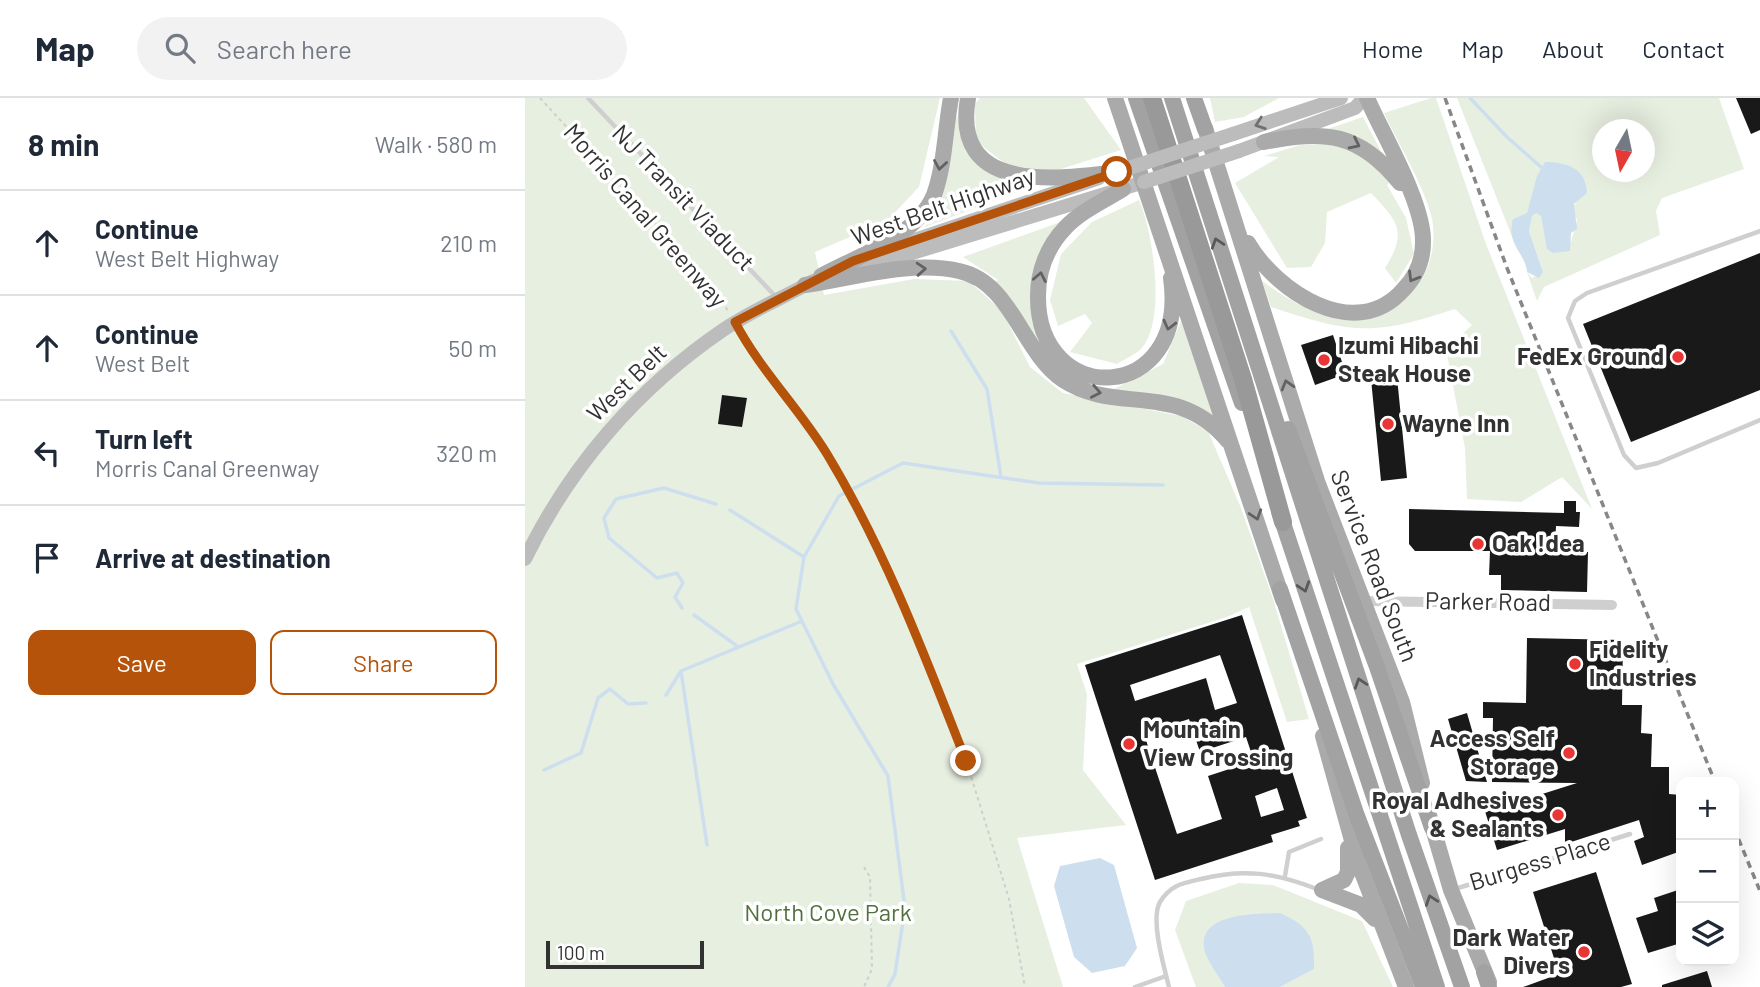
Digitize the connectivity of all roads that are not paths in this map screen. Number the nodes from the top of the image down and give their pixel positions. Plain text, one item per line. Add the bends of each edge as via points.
1 (588, 98) edge
2 (951, 98) edge
3 (968, 98) edge
4 (1106, 98) edge
5 (1115, 98) edge
6 (1136, 98) edge
7 (1152, 98) edge
8 (1172, 98) edge
9 (1196, 98) edge
10 (1316, 98) edge
11 (1341, 98) edge
12 (1366, 98) edge
13 (1287, 115) junction
14 (1205, 129) joint
15 (1264, 142) junction
16 (1132, 145) junction
17 (1117, 172) junction
18 (1123, 189) junction
19 (1227, 200) junction
20 (1418, 212) junction
21 (1760, 231) edge
22 (1163, 234) junction
23 (821, 276) junction
24 (805, 285) junction
25 (778, 298) junction
26 (1237, 308) junction
27 (1760, 420) edge
28 (1235, 450) junction
29 (1283, 522) junction
30 (525, 559) edge
31 (1280, 589) junction
32 (1364, 601) junction
33 (1612, 605) dead end
34 (1345, 817) junction
35 (1432, 828) junction
36 (1630, 834) dead end
37 (1321, 839) dead end
38 (1285, 876) junction
39 (1321, 890) junction
40 (1451, 890) junction
41 (1382, 926) junction
42 (1166, 976) junction
43 (1489, 982) edge
44 (1135, 987) edge
45 (1169, 987) edge
46 (1406, 987) edge
47 (1423, 987) edge
48 (1437, 987) edge
49 (1462, 987) edge

1 - 25 lane, NJ Transit Viaduct
2 -> 23 main road via 937,184 928,206 902,231
3 - 17 main road via 972,141 985,159 1006,173 1048,180
4 - 16 main road
5 - 16 main road
6 - 29 highway
7 - 29 highway via 1243,379
26 -> 8 highway
9 - 14 highway
10 - 13 main road
11 - 13 main road, West Belt Highway
12 - 15 main road, West Belt Highway via 1355,108
12 - 20 main road
13 -> 17 main road, West Belt Highway, bridge
14 - 19 main road
15 - 18 main road, West Belt Highway, bridge
15 -> 20 main road via 1304,134 1347,139 1392,173
16 - 22 main road
17 - 23 main road, West Belt Highway via 853,261
22 -> 18 main road via 1173,311 1157,354 1139,369 1117,377 1096,377 1070,367 1051,346 1042,326 1038,305 1042,268 1051,246 1068,225
18 - 24 main road, West Belt Highway
20 -> 19 main road via 1423,250 1408,285 1374,309 1345,312 1314,304 1273,277 1253,252
32 -> 19 main road, Service Road South via 1317,481
21 - 27 lane via 1587,293 1575,301 1569,318 1624,455 1636,468
22 - 28 main road
23 - 24 main road, West Belt Highway
24 - 25 main road, West Belt
24 -> 28 main road via 922,269 973,275 993,290 1045,364 1063,379 1082,389 1188,409 1211,422
25 - 30 main road, West Belt via 677,364 615,423 562,492
26 - 35 highway via 1377,667
49 -> 26 highway
28 -> 31 main road
29 -> 48 highway
31 - 34 main road
31 - 47 highway via 1379,878
32 - 33 street, Parker Road
32 - 35 main road, Service Road South via 1402,702
34 - 39 main road via 1348,872 1345,880
34 - 41 main road
35 - 40 main road, Service Road South
36 - 40 lane, Burgess Place
37 - 38 lane via 1289,852
38 - 39 lane
38 - 42 lane via 1234,871 1173,886 1159,904 1157,932
39 - 41 main road via 1361,905
40 - 43 main road, Service Road South
41 - 46 main road
42 - 44 lane
42 - 45 lane

